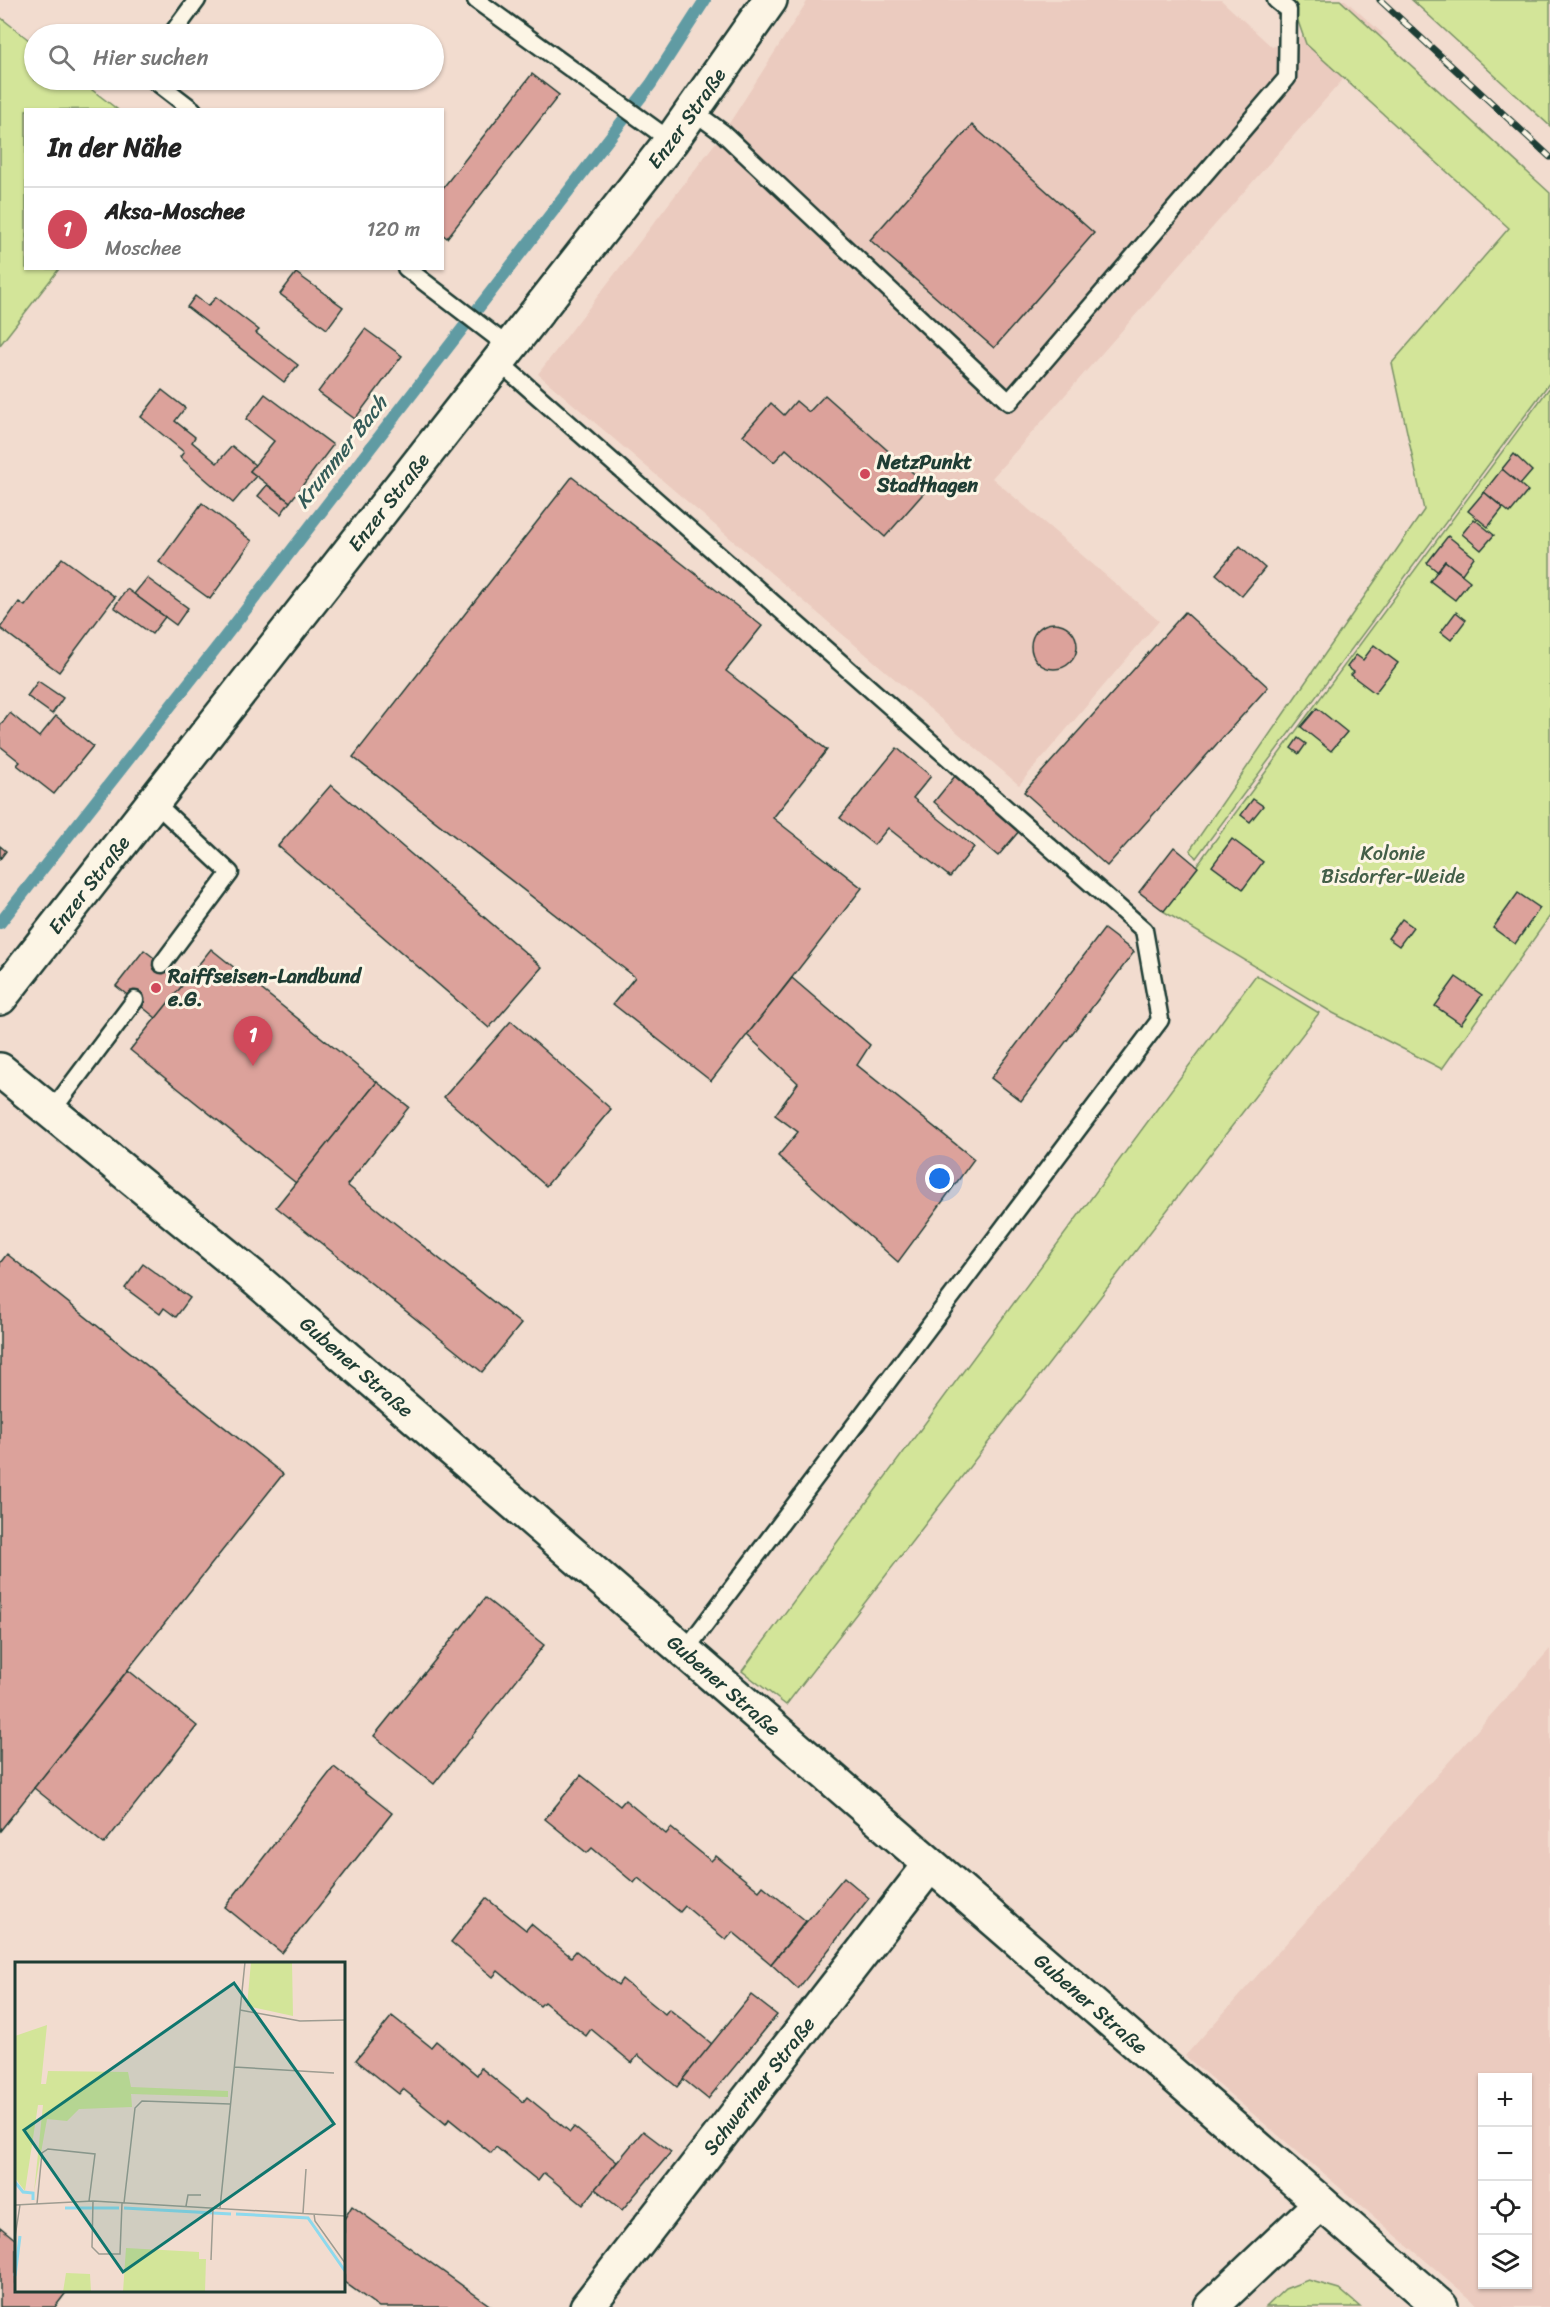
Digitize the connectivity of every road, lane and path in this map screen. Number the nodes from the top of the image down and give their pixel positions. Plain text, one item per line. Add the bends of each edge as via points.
1 (196, 0) edge
2 (476, 0) edge
3 (770, 0) edge
4 (1276, 0) edge
5 (179, 24) edge
6 (167, 90) edge
7 (190, 108) edge
8 (693, 111) junction
9 (671, 141) junction
10 (409, 270) edge
11 (504, 354) junction
12 (153, 801) junction
13 (162, 964) dead end
14 (2, 991) edge
15 (135, 1000) dead end
16 (0, 1070) edge
17 (51, 1112) junction
18 (684, 1652) junction
19 (930, 1865) junction
20 (1321, 2203) junction
21 (587, 2307) edge
22 (1211, 2307) edge
23 (1441, 2307) edge

1 - 5 lane
2 - 9 lane
3 - 8 street, Enzer Straße
4 - 8 lane via 1288,10 1287,78 1009,402 723,133
6 - 7 lane
8 - 9 street, Enzer Straße
9 - 11 street, Enzer Straße
10 - 11 lane via 483,327
11 - 12 street, Enzer Straße
11 - 18 lane via 1144,930 1160,1020
12 - 13 lane via 230,873
12 - 14 street, Enzer Straße
15 - 17 lane
16 - 17 street, Gubener Straße
17 - 18 street, Gubener Straße via 259,1282
18 - 19 street, Gubener Straße
19 - 20 street, Gubener Straße
19 - 21 street, Schweriner Straße
20 - 22 street
20 - 23 street, Gubener Straße

